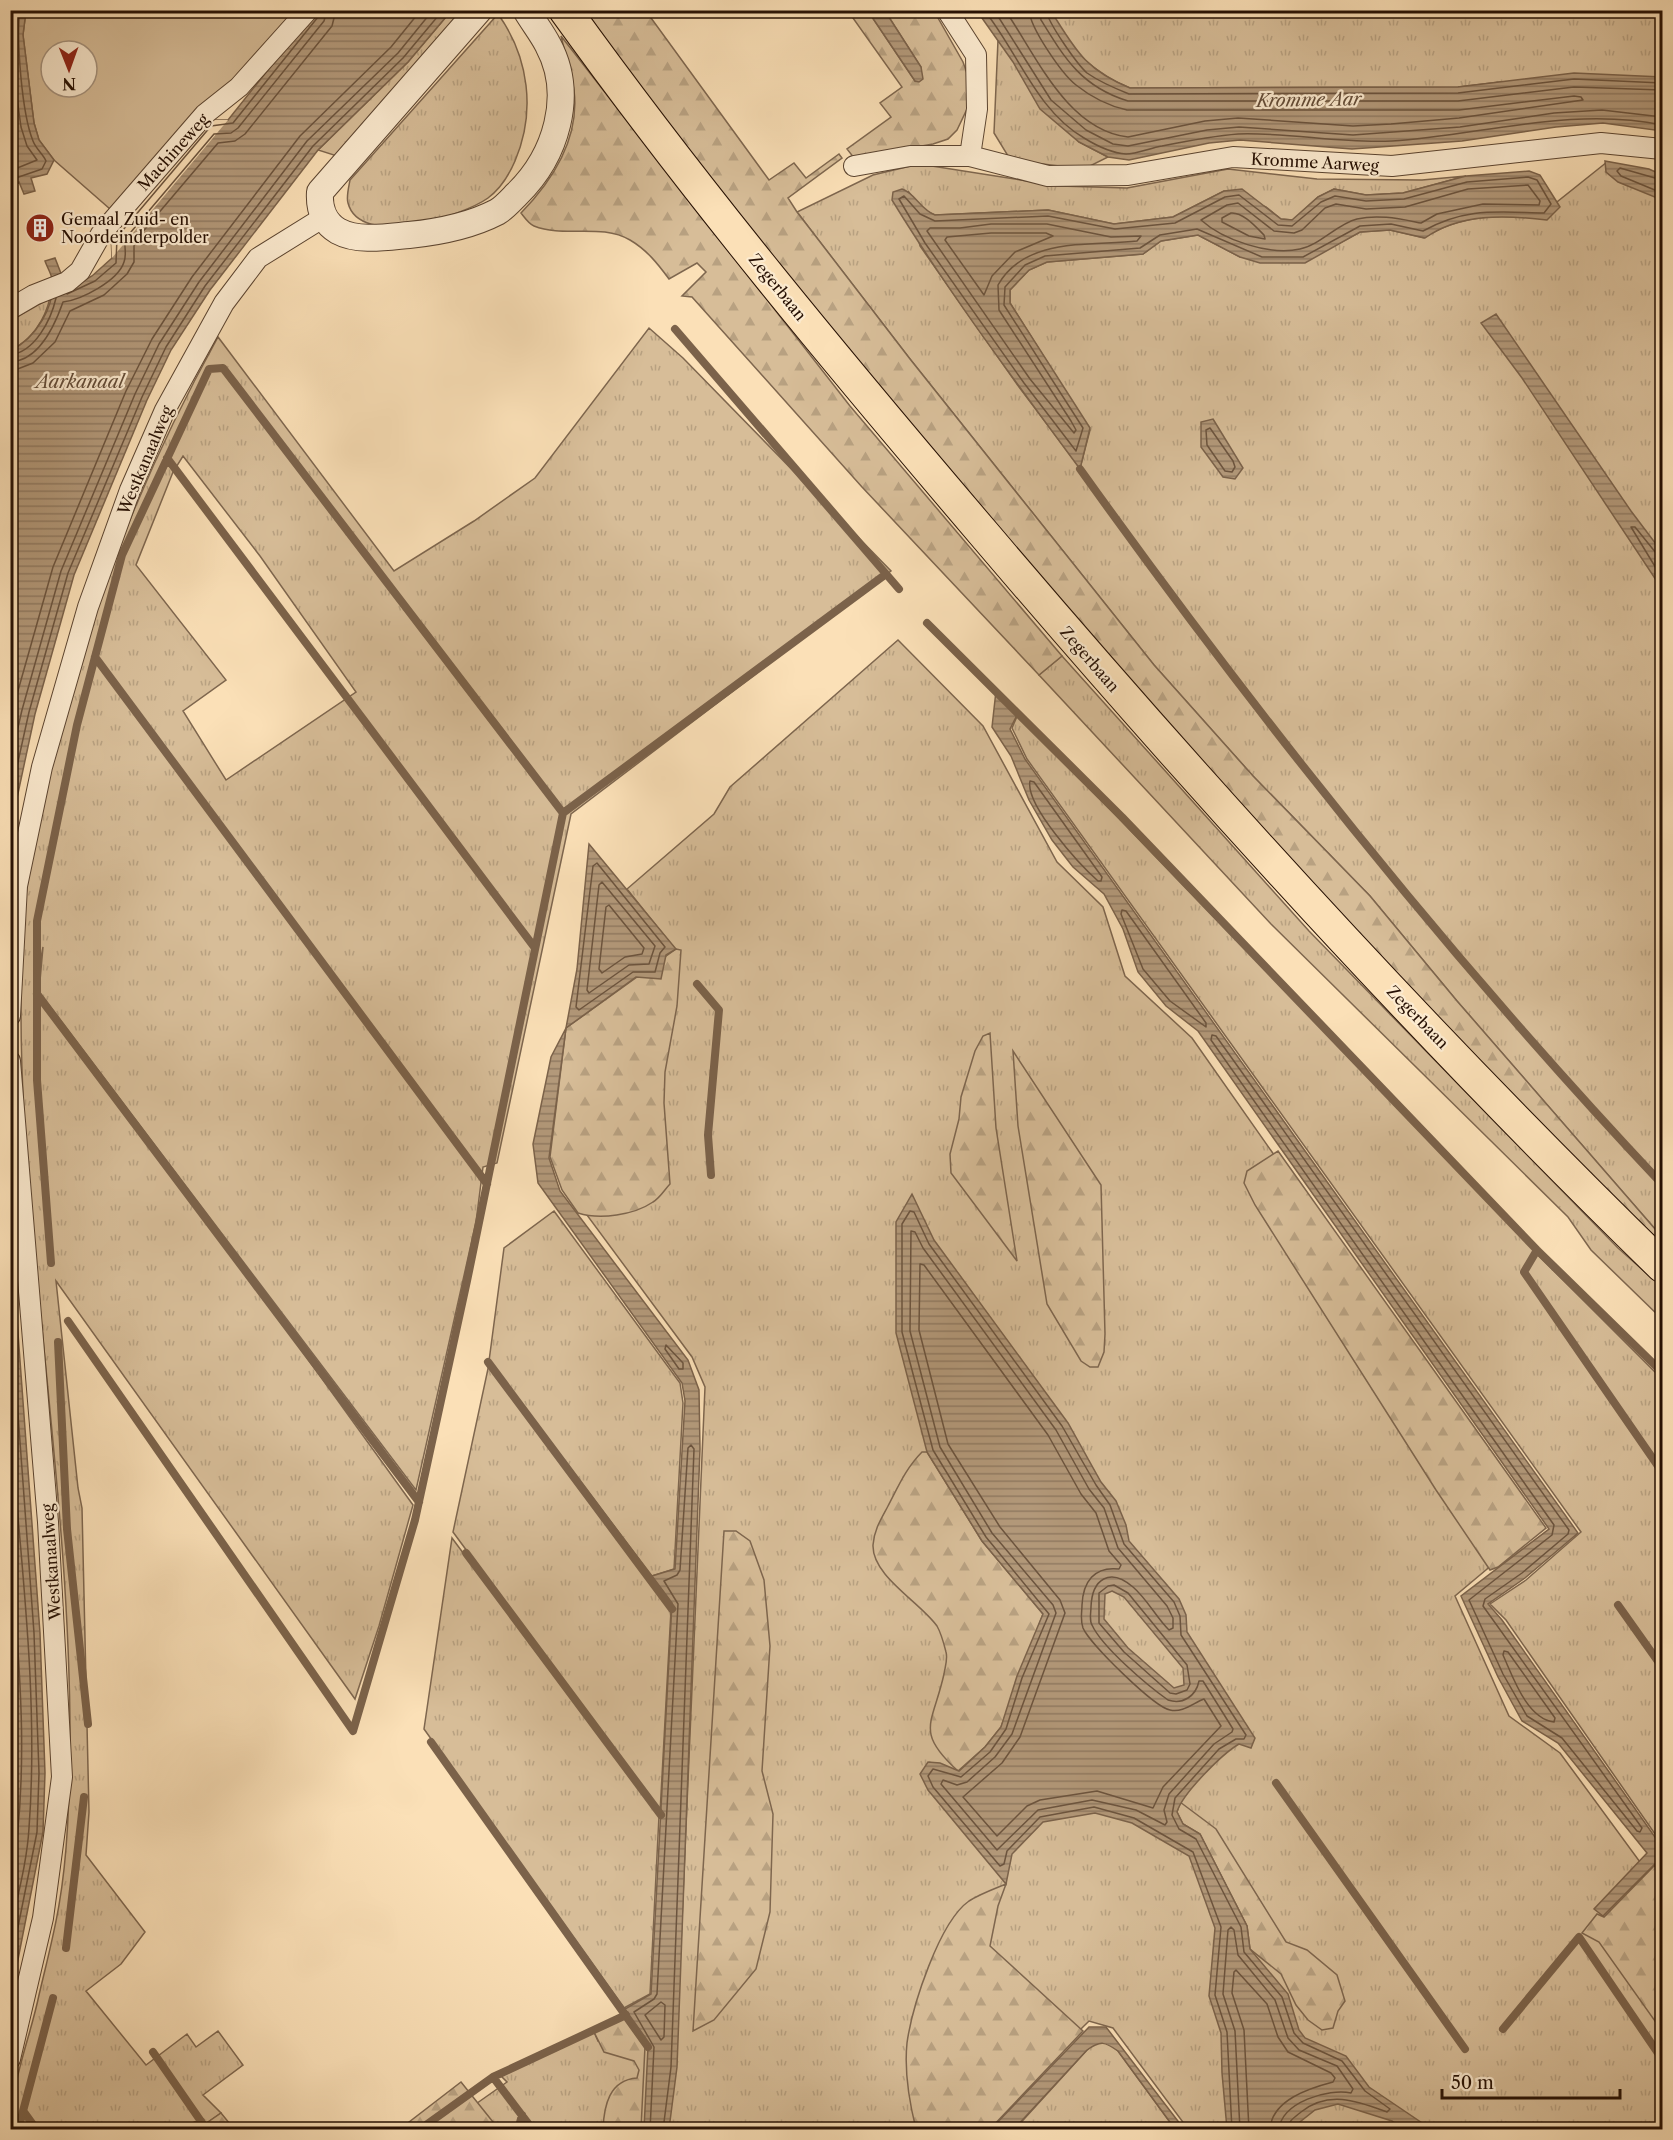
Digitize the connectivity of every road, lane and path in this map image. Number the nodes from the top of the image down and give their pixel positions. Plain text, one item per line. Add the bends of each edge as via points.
1 (308, 10) edge
2 (479, 10) edge
3 (526, 10) edge
4 (565, 10) edge
5 (947, 10) edge
6 (1662, 149) edge
7 (970, 156) junction
8 (854, 166) dead end
9 (324, 217) junction
10 (10, 309) edge
11 (10, 1016) edge
12 (10, 1061) edge
13 (1662, 1266) edge
14 (10, 2059) edge

1 - 10 street, Machineweg via 239,87 205,114 101,234 80,271 67,282
2 - 9 street via 320,192
3 - 9 street via 549,45 558,74 560,116 551,149 534,178 499,211 460,227 381,238 339,231
4 - 13 main road, Zegerbaan via 676,159 853,380 1097,667 1342,940
5 - 7 street via 976,55 977,109
6 - 7 street, Kromme Aarweg via 1602,143 1392,166 1233,158 1128,175 1048,176
7 - 8 street, Kromme Aarweg via 910,156
9 - 11 street, Westkanaalweg via 258,258 224,303 165,410 130,490 88,607 42,767 17,886
12 - 14 street, Westkanaalweg via 50,1544 62,1777 43,1918

